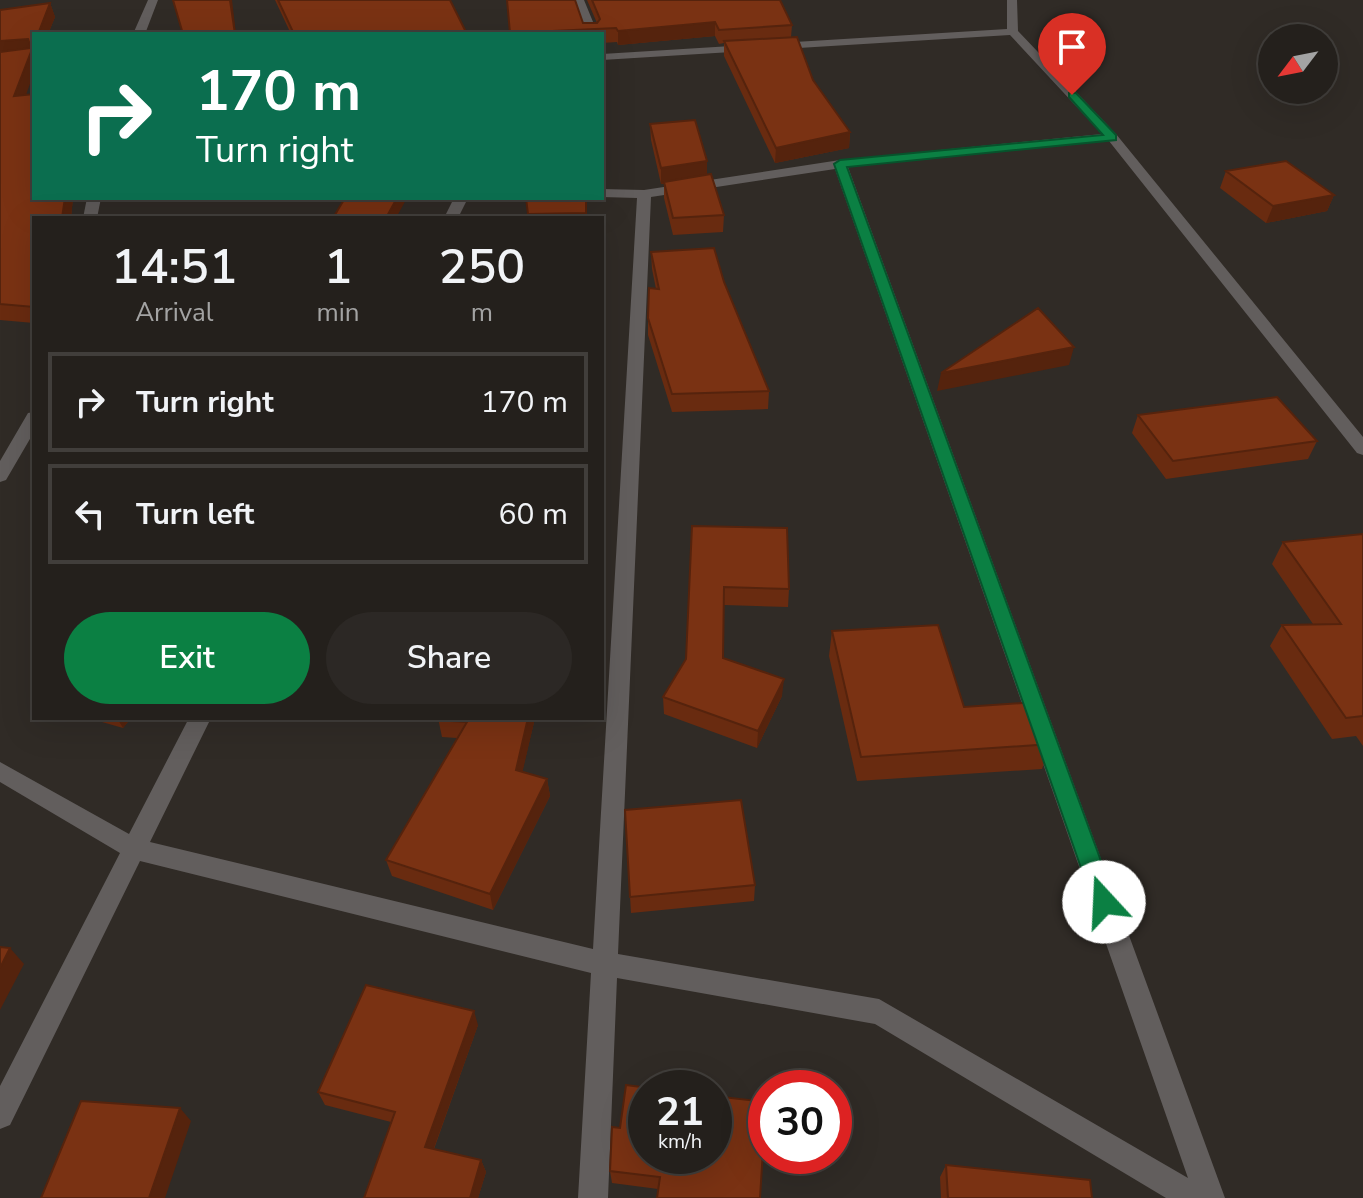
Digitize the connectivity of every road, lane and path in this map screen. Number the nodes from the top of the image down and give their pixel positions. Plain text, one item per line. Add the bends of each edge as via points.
1 (153, 0) edge
2 (579, 0) edge
3 (1012, 0) edge
4 (140, 32) edge
5 (591, 32) edge
6 (1013, 32) junction
7 (604, 57) edge
8 (1112, 137) junction
9 (840, 164) junction
10 (604, 193) edge
11 (644, 194) junction
12 (32, 420) edge
13 (1361, 444) edge
14 (0, 476) edge
15 (199, 720) edge
16 (0, 771) edge
17 (134, 849) junction
18 (605, 964) junction
19 (0, 1115) edge
20 (593, 1198) edge
21 (1194, 1198) edge
22 (1210, 1198) edge

1 - 4 street
2 - 5 street
3 - 6 street
6 - 7 street
6 - 8 street
8 - 9 street
8 - 13 street
9 - 11 street
9 - 22 street
10 - 11 street
11 - 18 street
12 - 14 street
15 - 17 street
16 - 17 street
17 - 18 street
17 - 19 street
18 - 20 street
18 - 21 street via 879,1012

